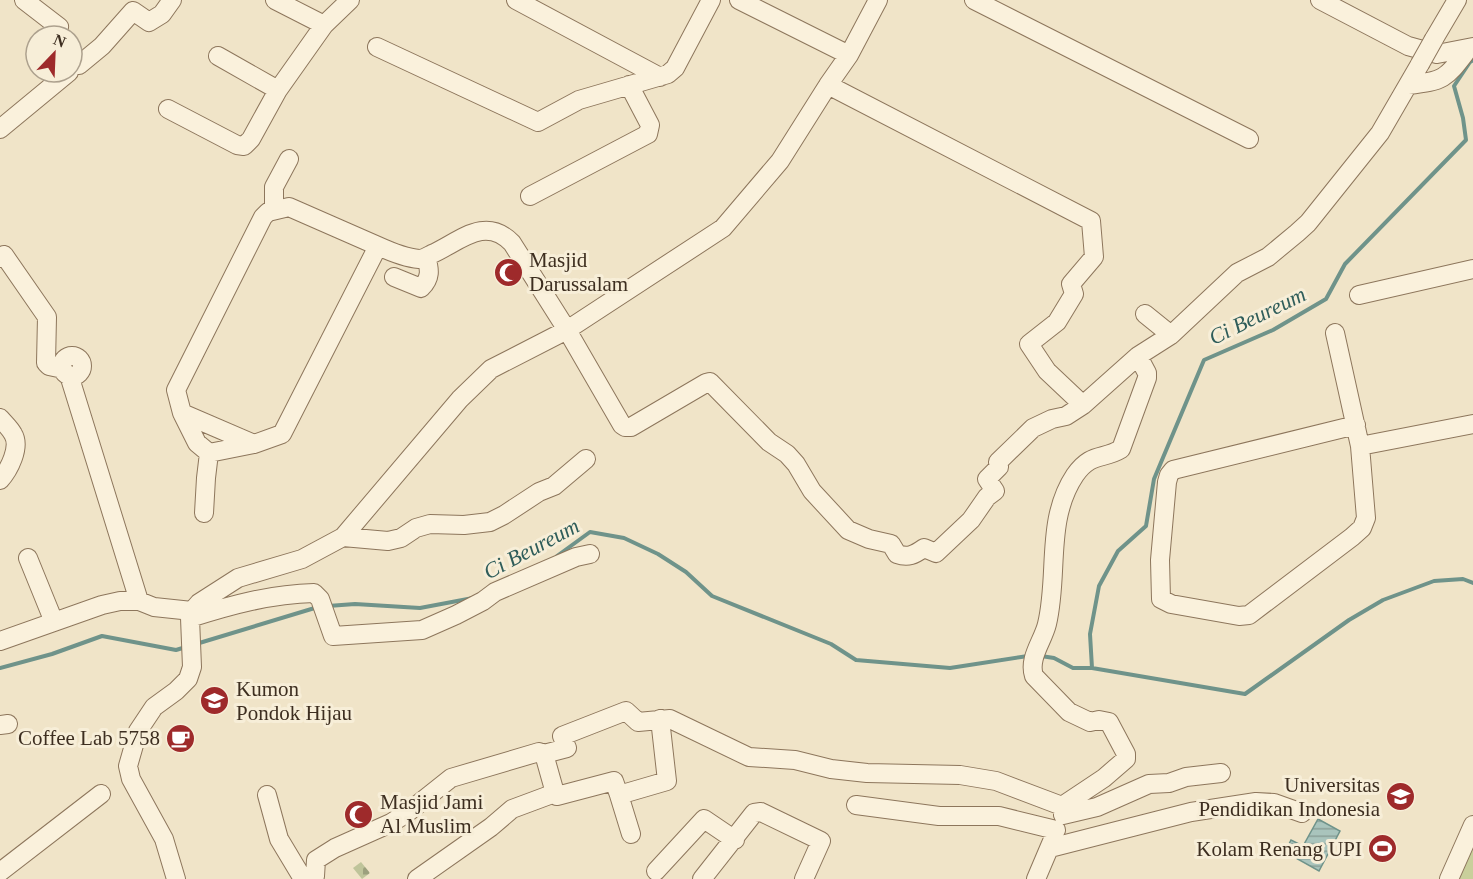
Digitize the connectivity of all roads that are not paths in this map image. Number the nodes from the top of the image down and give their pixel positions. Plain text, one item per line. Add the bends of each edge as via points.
1 (24, 0) edge
2 (172, 0) edge
3 (275, 0) edge
4 (350, 0) edge
5 (516, 0) edge
6 (711, 0) edge
7 (739, 0) edge
8 (878, 0) edge
9 (974, 0) edge
10 (1320, 0) edge
11 (1457, 0) edge
12 (55, 24) edge
13 (324, 25) junction
14 (377, 47) dead end
15 (1471, 48) edge
16 (849, 55) junction
17 (218, 57) dead end
18 (84, 58) edge
19 (660, 77) junction
20 (52, 84) edge
21 (629, 85) junction
22 (828, 85) junction
23 (1408, 85) junction
24 (278, 90) junction
25 (168, 109) dead end
26 (0, 129) edge
27 (1249, 139) dead end
28 (289, 159) dead end
29 (530, 196) dead end
30 (274, 210) junction
31 (378, 246) junction
32 (426, 257) junction
33 (0, 258) edge
34 (1473, 269) edge
35 (394, 277) dead end
36 (1359, 295) dead end
37 (1145, 314) dead end
38 (567, 330) junction
39 (1335, 333) dead end
40 (1171, 335) junction
41 (1138, 356) junction
42 (1083, 405) junction
43 (182, 413) junction
44 (0, 418) edge
45 (1473, 424) edge
46 (1356, 425) junction
47 (254, 444) junction
48 (1359, 446) junction
49 (209, 453) junction
50 (586, 459) dead end
51 (0, 480) edge
52 (204, 513) dead end
53 (343, 537) junction
54 (590, 554) dead end
55 (28, 558) dead end
56 (139, 601) junction
57 (191, 618) junction
58 (54, 622) junction
59 (0, 641) edge
60 (660, 719) junction
61 (544, 753) junction
62 (1221, 773) dead end
63 (555, 793) junction
64 (101, 794) dead end
65 (267, 795) dead end
66 (619, 795) junction
67 (856, 805) dead end
68 (1302, 813) dead end
69 (1060, 817) junction
70 (1473, 825) edge
71 (631, 834) dead end
72 (735, 840) junction
73 (1050, 849) junction
74 (656, 871) dead end
75 (0, 872) edge
76 (310, 878) edge
77 (176, 879) edge
78 (417, 879) edge
79 (702, 879) edge
80 (804, 879) edge
81 (1036, 879) edge
82 (1449, 879) edge

1 - 12 street
2 - 18 street via 162,14 149,22 133,10 102,46
3 - 13 street
4 - 13 street
5 - 19 street
6 - 19 street via 675,68
7 - 16 street
8 - 16 street
9 - 27 street
10 - 15 street via 1408,46 1437,54
11 - 23 street, bridge
13 - 24 street
14 - 21 street via 538,122 579,100
15 - 23 street via 1448,75 1430,83
16 - 22 street
17 - 24 street
19 - 21 street
20 - 26 street
21 - 29 street via 650,125 648,134
22 - 38 street via 780,161 723,228
22 - 42 street via 1091,220 1094,257 1071,284 1074,294 1057,322 1029,344 1047,371
23 - 40 street via 1380,133 1308,223 1268,256 1237,273
24 - 25 street via 244,146
28 - 30 street via 274,187
30 - 31 street via 289,207
30 - 43 street via 263,217 176,390
31 - 32 street via 419,259
31 - 47 street via 282,434
32 - 35 street via 429,277 421,288
32 - 38 street via 465,235 481,231 504,234
33 - 56 street via 4,255 47,317 46,363 66,372
34 - 36 street
37 - 40 street
38 - 42 street via 622,425 631,427 710,382 769,442 787,454 812,491 848,530 891,544 897,554 904,556 924,548 940,551 995,491 987,479 999,466 998,462 1033,428
38 - 53 street via 491,369
39 - 46 street
40 - 41 street
41 - 42 street
41 - 69 street via 1147,378 1121,449 1093,458 1077,473 1058,513 1047,625 1032,669 1034,676 1069,711 1090,722 1109,722 1126,759
43 - 47 street
43 - 49 street via 197,443
44 - 51 street via 16,440 13,457
45 - 48 street
46 - 48 street
46 - 48 street via 1173,470 1167,482 1161,599 1239,616 1259,609 1365,524
47 - 49 street
49 - 52 street
50 - 53 street via 554,486 490,522 430,524 388,541
53 - 57 street via 302,559 238,578 209,595
54 - 57 street via 495,592 422,630 333,636 314,593 237,603
55 - 58 street
56 - 57 street
56 - 58 street via 111,603
57 - 77 street via 193,655 188,679 154,707 132,747 128,766 131,779 164,839
58 - 59 street
60 - 61 street via 638,722 626,711 563,735 567,748
60 - 66 street via 667,782
60 - 69 street via 669,718 749,757 795,760 867,773 960,775 996,781
61 - 63 street
61 - 76 street via 451,778 391,823 316,860
62 - 69 street via 1149,784 1097,807
63 - 66 street via 558,796 614,781
63 - 78 street via 512,809
64 - 75 street
65 - 76 street via 279,839
66 - 71 street
67 - 69 street via 939,816
68 - 73 street via 1274,803 1256,802 1191,812
69 - 73 street
70 - 82 street
72 - 74 street via 704,819
72 - 79 street
72 - 80 street via 754,813 760,812 819,840
73 - 81 street

